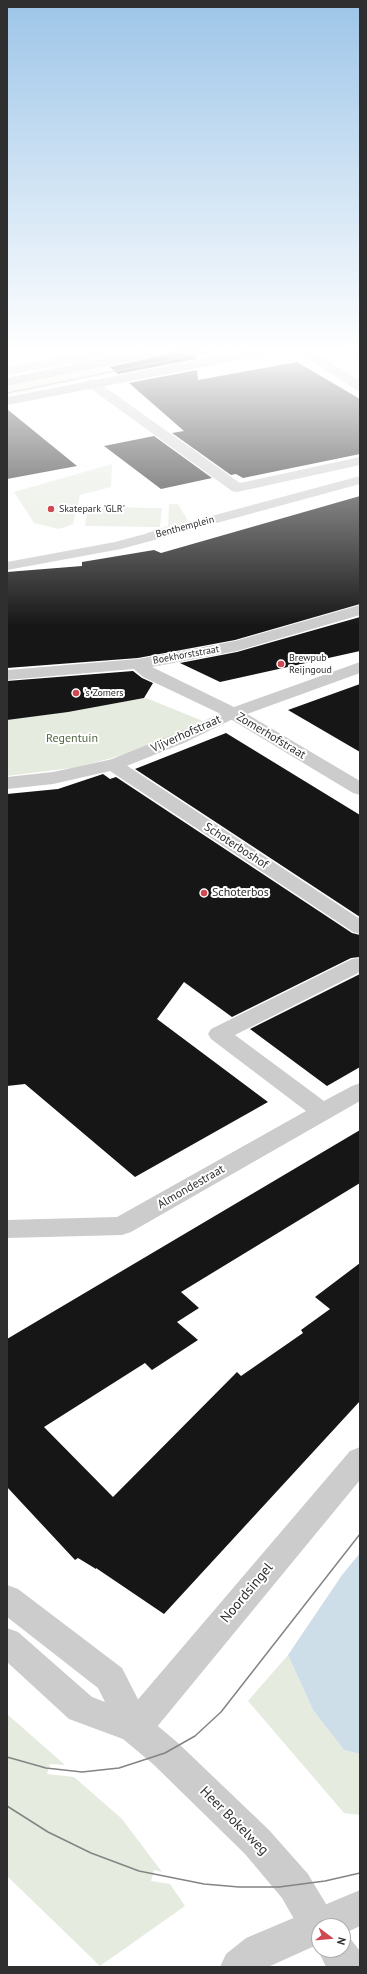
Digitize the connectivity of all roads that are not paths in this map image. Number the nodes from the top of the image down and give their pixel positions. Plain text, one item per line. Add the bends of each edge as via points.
1 (172, 441) edge
2 (360, 461) edge
3 (360, 480) edge
4 (7, 566) edge
5 (360, 610) edge
6 (138, 664) junction
7 (360, 667) edge
8 (7, 675) edge
9 (233, 713) junction
10 (112, 765) junction
11 (7, 783) edge
12 (360, 789) edge
13 (360, 928) edge
14 (360, 964) edge
15 (360, 1091) edge
16 (322, 1112) junction
17 (7, 1229) edge
18 (360, 1459) edge
19 (7, 1598) edge
20 (7, 1642) edge
21 (135, 1728) junction
22 (360, 1908) edge
23 (314, 1918) edge
24 (337, 1918) edge
25 (311, 1929) edge
26 (342, 1958) edge
27 (239, 1967) edge
28 (348, 1967) edge

1 - 2 street via 237,488
3 - 4 street, Benthemplein via 116,546
5 - 6 street, Boekhorststraat via 237,646
6 - 8 street, Boekhorststraat
6 - 9 street, Zomerhofstraat via 149,673
7 - 9 street, Vijverhofstraat
9 - 10 street, Vijverhofstraat via 178,739
9 - 12 street, Zomerhofstraat
10 - 11 street, Vijverhofstraat via 53,778
10 - 13 street, Schoterboshof
14 - 16 street via 219,1034
15 - 16 street, Almondestraat
16 - 17 street, Almondestraat via 122,1226
18 - 21 street, Noordsingel
19 - 21 street, Heer Bokelweg via 110,1678
20 - 21 street, Heer Bokelweg via 81,1708
21 - 23 street, Heer Bokelweg via 165,1753 257,1842 295,1886
22 - 24 street
25 - 27 street via 259,1951
26 - 28 street

